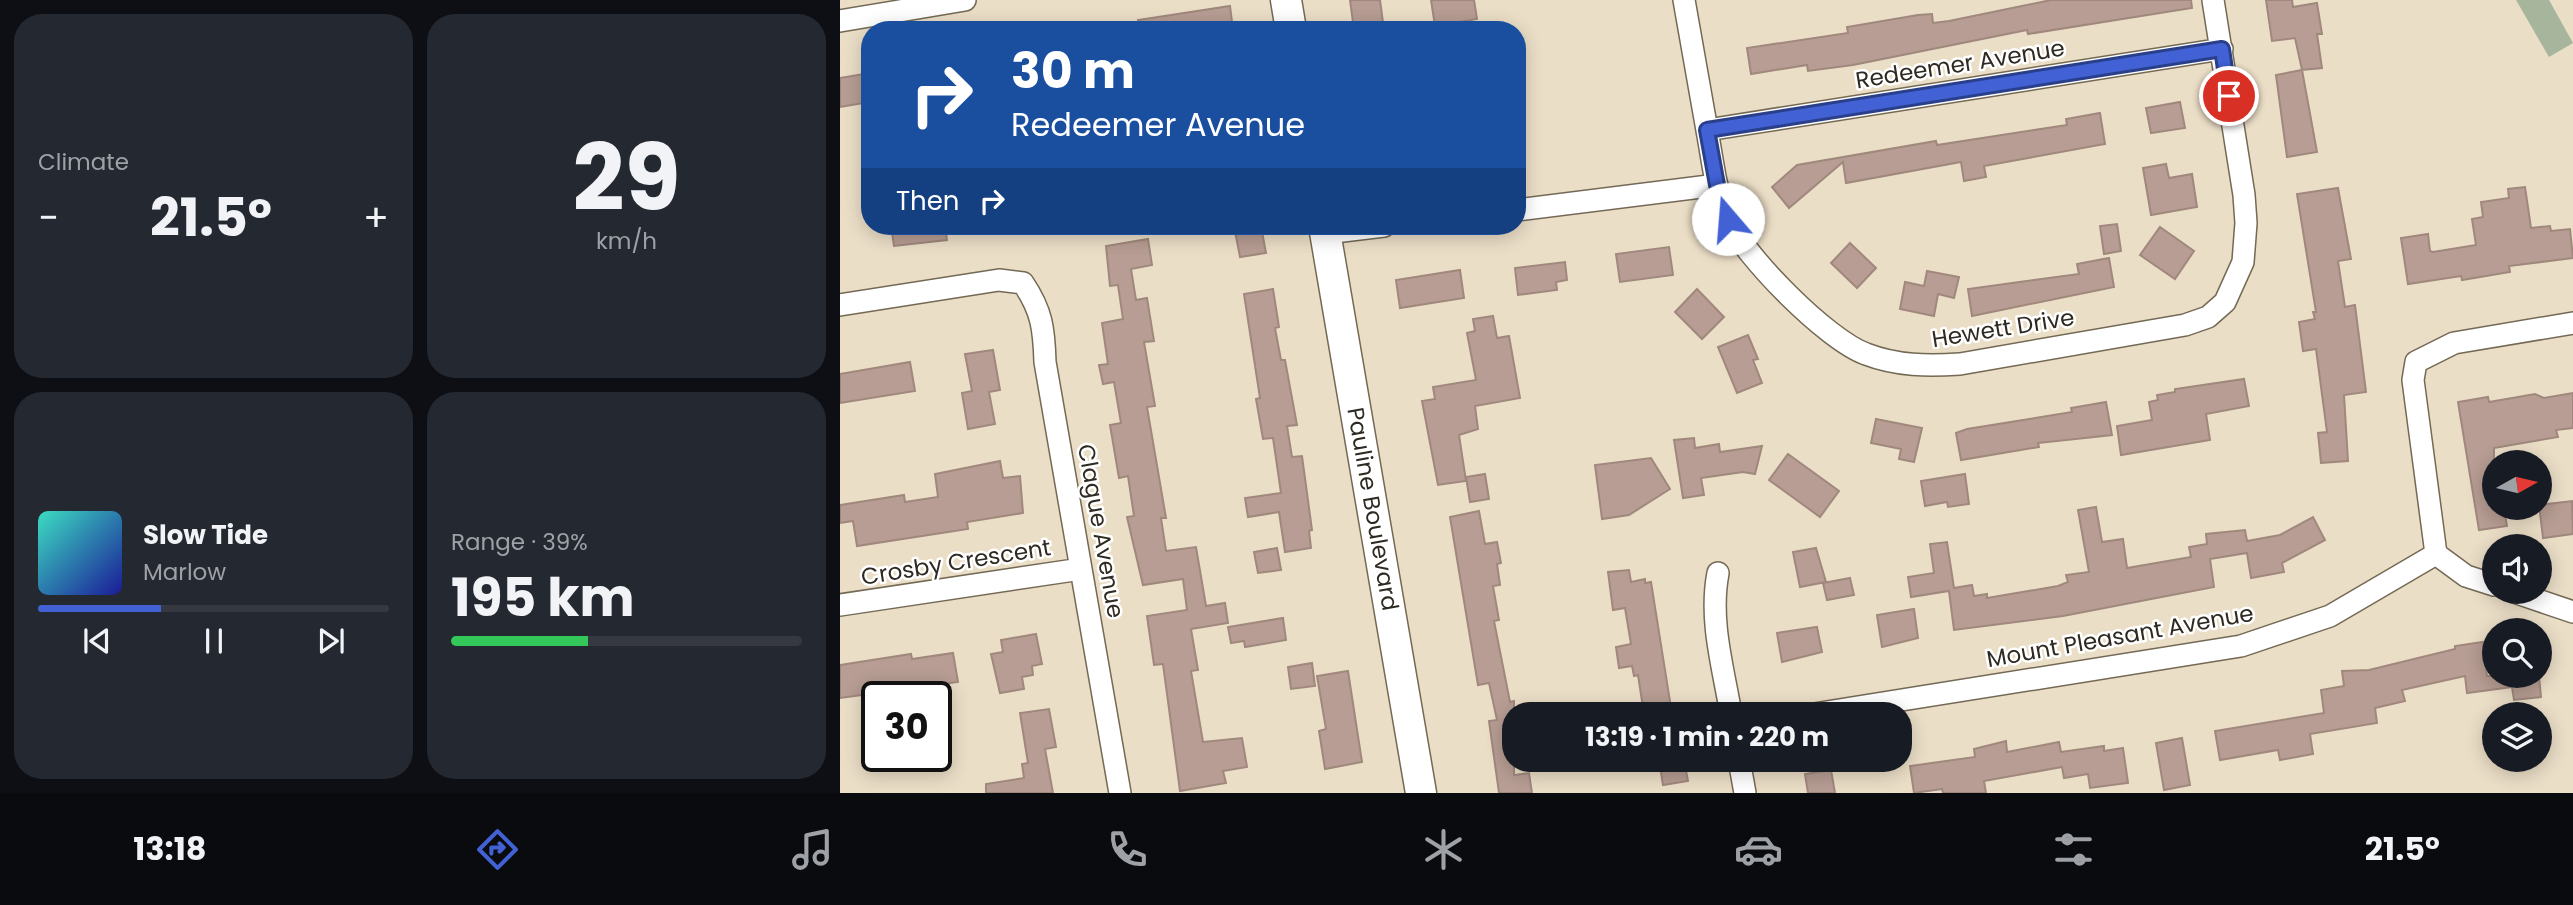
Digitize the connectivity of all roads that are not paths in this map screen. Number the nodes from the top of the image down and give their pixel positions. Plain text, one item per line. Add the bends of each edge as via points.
1 (965, 0) edge
2 (1286, 0) edge
3 (1684, 0) edge
4 (2213, 0) edge
5 (840, 21) edge
6 (1290, 21) edge
7 (2222, 49) junction
8 (1707, 130) junction
9 (1717, 185) junction
10 (1526, 208) edge
11 (1326, 235) edge
12 (840, 305) edge
13 (2573, 323) edge
14 (2436, 554) junction
15 (1081, 569) junction
16 (1718, 573) dead end
17 (2482, 581) edge
18 (2549, 604) edge
19 (840, 606) edge
20 (2573, 612) edge
21 (1729, 702) edge
22 (1889, 702) edge
23 (1741, 772) edge
24 (1119, 793) edge
25 (1421, 793) edge
26 (1745, 793) edge

1 - 5 street
2 - 6 street
3 - 8 street, Hewett Drive
4 - 7 street, Hewett Drive
7 - 8 street, Redeemer Avenue
7 - 9 street, Hewett Drive via 2246,222 2243,262 2225,302 2208,317 2185,325 1960,364 1925,366 1864,354 1784,292 1748,252 1728,219
8 - 9 street, Hewett Drive
9 - 10 street
11 - 25 street, Pauline Boulevard
12 - 15 street, Clague Avenue via 999,279 1023,283 1038,305 1044,331 1045,362
13 - 14 street via 2454,343 2416,362 2413,380
14 - 17 street via 2466,576
14 - 22 street, Mount Pleasant Avenue via 2330,615 2241,646
15 - 19 street, Crosby Crescent
15 - 24 street, Clague Avenue
16 - 21 street via 1713,598
18 - 20 street
23 - 26 street

